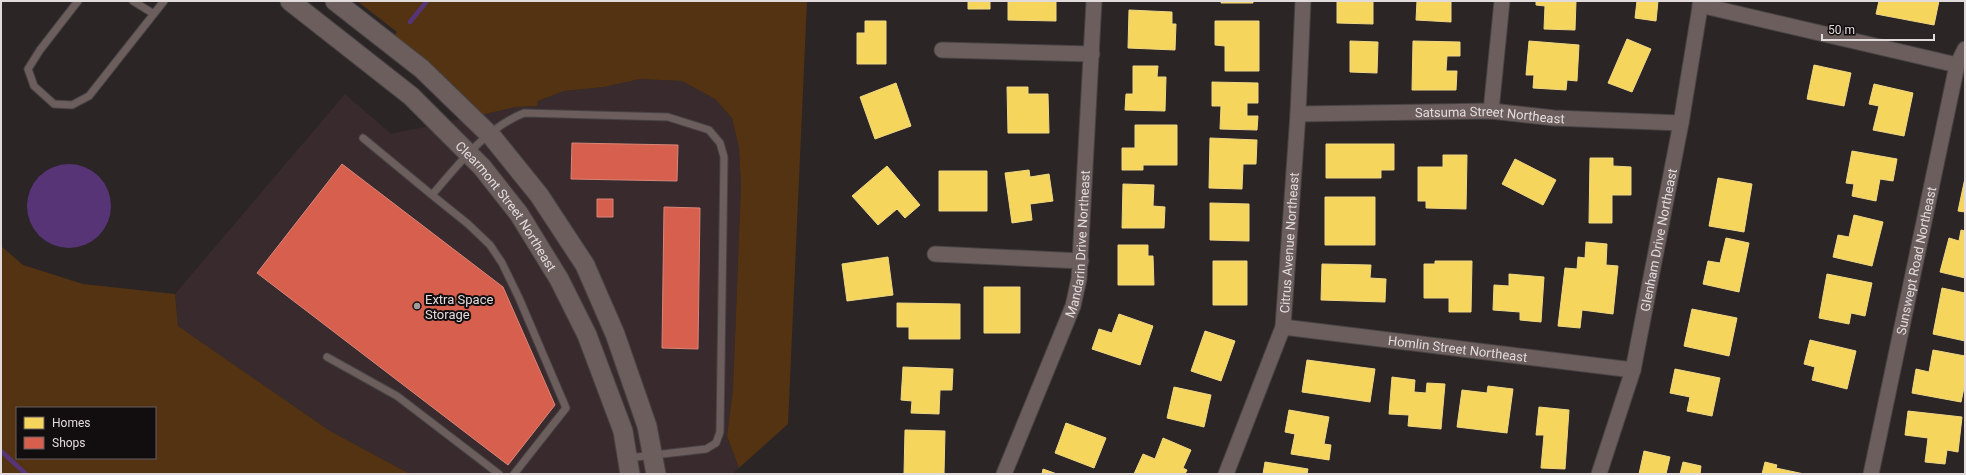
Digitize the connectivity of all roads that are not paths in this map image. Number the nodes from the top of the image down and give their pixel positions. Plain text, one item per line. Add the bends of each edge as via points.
1 (78, 1) edge
2 (133, 1) edge
3 (164, 1) edge
4 (290, 1) edge
5 (336, 1) edge
6 (1094, 1) edge
7 (1303, 1) edge
8 (1502, 1) edge
9 (1700, 3) edge
10 (154, 14) junction
11 (942, 50) dead end
12 (1965, 50) edge
13 (1092, 54) junction
14 (1957, 65) junction
15 (1491, 111) junction
16 (1298, 114) junction
17 (1681, 122) junction
18 (490, 135) junction
19 (363, 138) dead end
20 (469, 154) junction
21 (432, 195) junction
22 (935, 254) dead end
23 (1081, 261) junction
24 (1283, 328) junction
25 (327, 356) dead end
26 (1633, 370) junction
27 (652, 454) junction
28 (629, 466) edge
29 (499, 474) edge
30 (514, 474) edge
31 (656, 474) edge
32 (1004, 474) edge
33 (1226, 474) edge
34 (1599, 474) edge
35 (1871, 474) edge

1 - 10 lane via 28,69 34,86 54,104 72,105 89,96
2 - 10 lane
3 - 10 lane
4 - 20 street, Clearmont Street Northeast via 411,96
5 - 18 street via 422,69
6 - 13 street, Mandarin Drive Northeast
7 - 16 street, Citrus Avenue Northeast
8 - 15 street
9 - 14 street
9 - 17 street, Glenham Drive Northeast
11 - 13 street
12 - 14 street, Sunswept Road Northeast
13 - 23 street, Mandarin Drive Northeast
14 - 35 street, Sunswept Road Northeast
15 - 16 street, Satsuma Street Northeast
15 - 17 street, Satsuma Street Northeast via 1554,118
16 - 24 street, Citrus Avenue Northeast
17 - 26 street, Glenham Drive Northeast
18 - 20 lane
18 - 27 street via 539,195 585,265 615,334 647,426
18 - 27 lane via 510,119 524,113 668,117 709,130 720,143 724,157 720,432 716,443 706,449
19 - 21 lane
20 - 21 lane
20 - 28 street, Clearmont Street Northeast via 520,214 587,335 623,431
21 - 30 lane via 490,245 502,263 520,298 566,408
22 - 23 street
23 - 32 street, Mandarin Drive Northeast via 1073,306
24 - 26 street, Homlin Street Northeast
24 - 33 street, Citrus Avenue Northeast
25 - 29 lane via 396,396
26 - 34 street, Glenham Drive Northeast
27 - 28 lane
27 - 31 street

